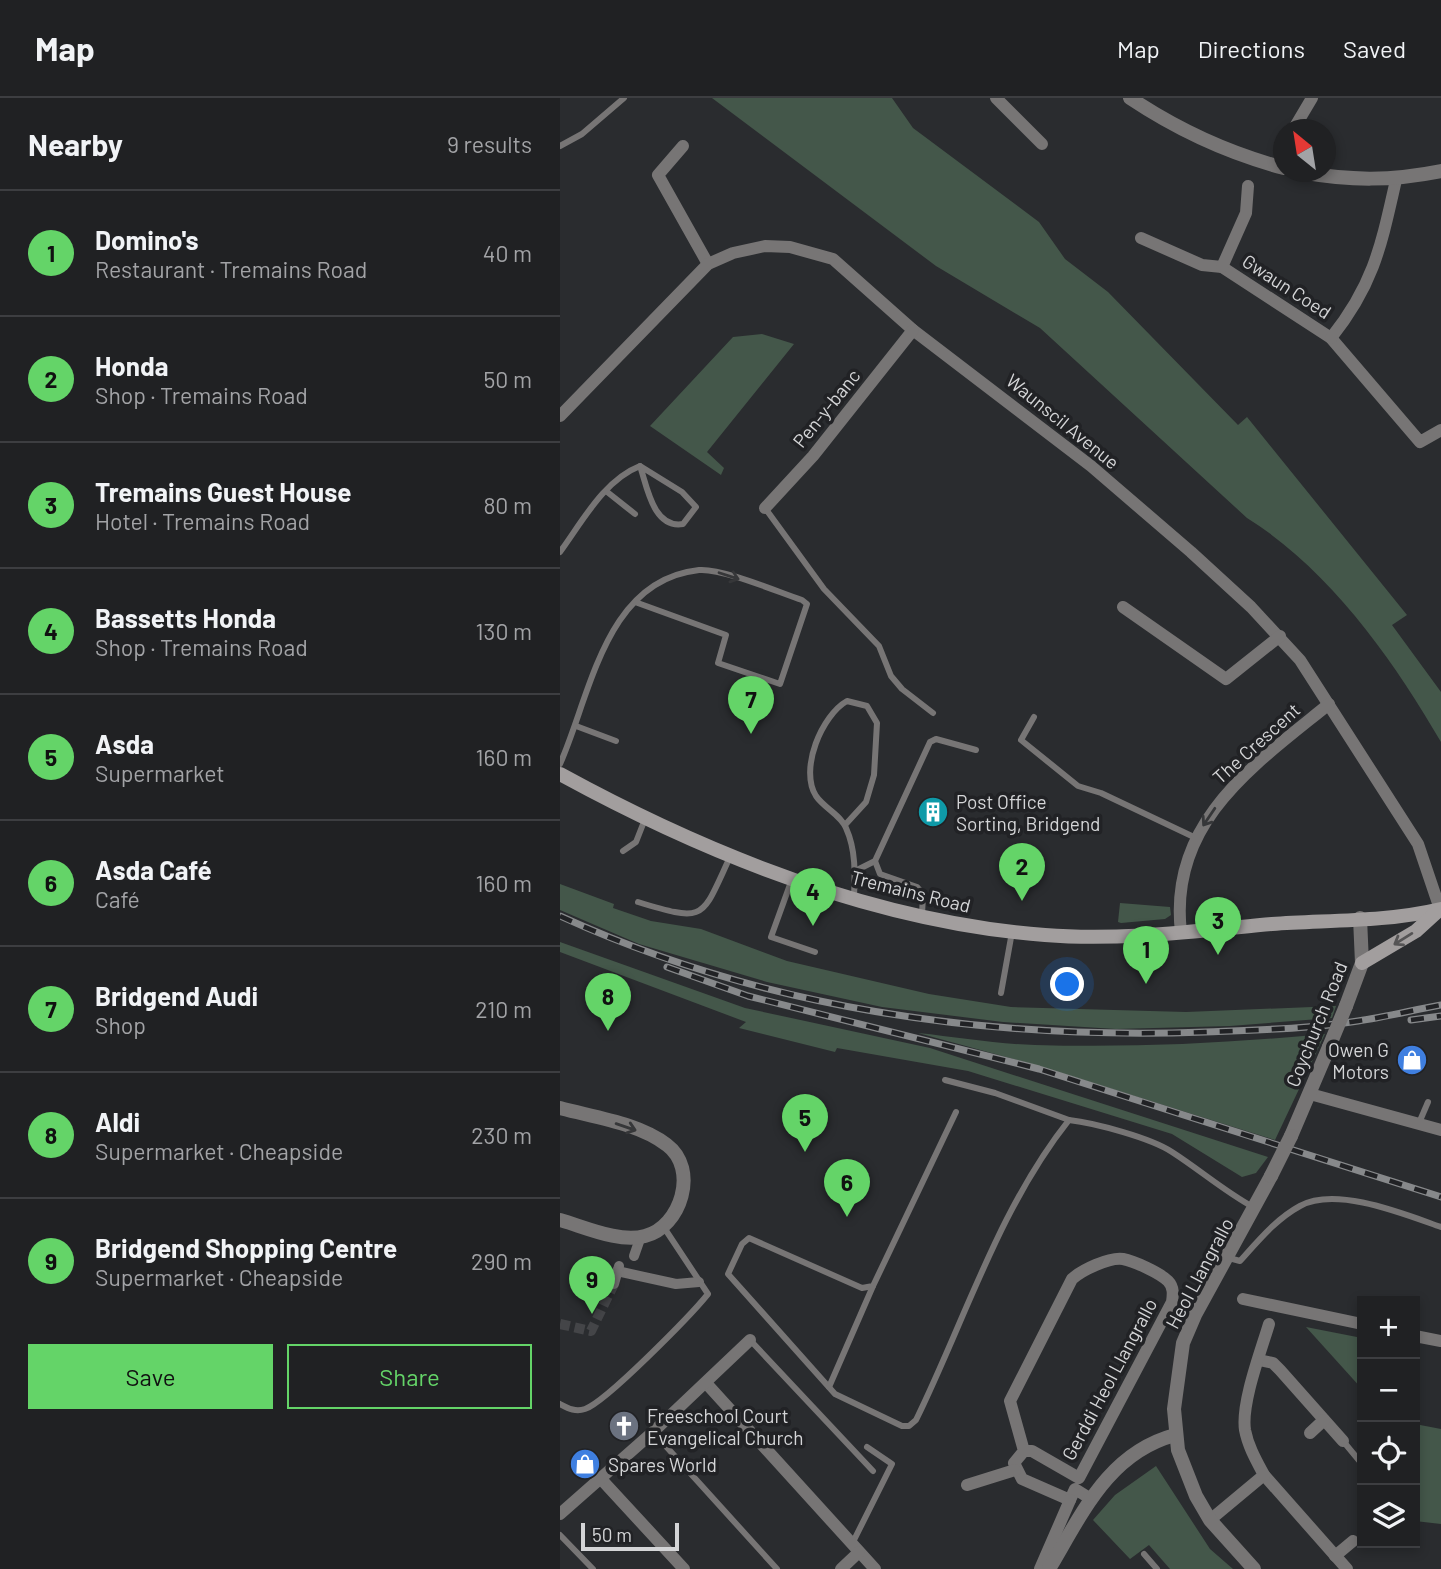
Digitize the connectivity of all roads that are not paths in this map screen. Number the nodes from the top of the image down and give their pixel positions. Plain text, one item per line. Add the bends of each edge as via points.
1 (624, 98) edge
2 (996, 98) edge
3 (1130, 98) edge
4 (1312, 98) edge
5 (1300, 119) edge
6 (1042, 144) dead end
7 (560, 146) edge
8 (683, 146) dead end
9 (1273, 163) edge
10 (1441, 171) edge
11 (1336, 178) edge
12 (1396, 180) junction
13 (1248, 186) dead end
14 (1141, 238) dead end
15 (708, 264) junction
16 (1222, 267) junction
17 (913, 330) junction
18 (1331, 338) junction
19 (560, 416) edge
20 (1441, 430) edge
21 (640, 466) junction
22 (606, 491) junction
23 (765, 508) joint
24 (635, 514) dead end
25 (560, 552) edge
26 (635, 602) junction
27 (1123, 607) dead end
28 (1280, 636) junction
29 (1329, 704) junction
30 (933, 713) dead end
31 (1034, 717) dead end
32 (576, 726) junction
33 (616, 741) dead end
34 (976, 750) dead end
35 (561, 775) edge
36 (645, 817) junction
37 (845, 825) junction
38 (1196, 838) junction
39 (623, 850) dead end
40 (731, 855) junction
41 (875, 861) junction
42 (855, 871) junction
43 (792, 877) junction
44 (854, 897) junction
45 (638, 902) dead end
46 (1440, 909) edge
47 (922, 915) junction
48 (1360, 918) junction
49 (1012, 932) junction
50 (1181, 932) junction
51 (815, 952) dead end
52 (1362, 963) junction
53 (1001, 993) dead end
54 (945, 1080) dead end
55 (1310, 1094) junction
56 (1428, 1102) dead end
57 (560, 1108) edge
58 (956, 1112) dead end
59 (1069, 1120) junction
60 (1418, 1124) junction
61 (1441, 1130) edge
62 (1271, 1176) joint
63 (1254, 1208) junction
64 (560, 1220) edge
65 (662, 1226) junction
66 (1441, 1227) edge
67 (641, 1236) junction
68 (634, 1256) dead end
69 (1228, 1258) junction
70 (699, 1282) junction
71 (614, 1284) tunnel mouth
72 (873, 1286) junction
73 (1243, 1299) dead end
74 (1357, 1323) edge
75 (1269, 1324) dead end
76 (1420, 1337) edge
77 (750, 1340) joint
78 (1441, 1341) edge
79 (1259, 1360) junction
80 (706, 1384) junction
81 (829, 1387) junction
82 (560, 1404) edge
83 (1324, 1420) junction
84 (653, 1432) junction
85 (1310, 1433) dead end
86 (1175, 1435) junction
87 (1343, 1441) joint
88 (867, 1447) dead end
89 (1024, 1451) junction
90 (1357, 1458) edge
91 (1014, 1469) junction
92 (873, 1471) dead end
93 (1264, 1475) junction
94 (601, 1479) junction
95 (967, 1485) dead end
96 (1075, 1489) junction
97 (1091, 1499) junction
98 (560, 1514) edge
99 (1210, 1520) junction
100 (560, 1535) edge
101 (1353, 1541) dead end
102 (856, 1548) junction
103 (1144, 1554) dead end
104 (1335, 1556) junction
105 (593, 1569) edge
106 (684, 1569) edge
107 (777, 1569) edge
108 (841, 1569) edge
109 (875, 1569) edge
110 (1040, 1569) edge
111 (1049, 1569) edge
112 (1157, 1569) edge
113 (1254, 1569) edge
114 (1346, 1569) edge

1 - 7 lane via 582,134
2 - 6 street
3 - 9 street via 1181,130 1233,153
4 - 5 street
8 - 15 street via 658,175
10 - 12 street
11 - 12 street
12 - 18 street, Gwaun Coed via 1366,286
13 - 16 street, Gwaun Coed via 1246,213
14 - 16 street, Gwaun Coed via 1202,265
15 - 17 street, Waunscil Avenue via 765,246 790,247 834,259
15 - 19 street, Waunscil Avenue
16 - 18 street, Gwaun Coed
17 - 23 street, Pen-y-banc via 813,456
17 - 28 street, Waunscil Avenue via 1091,466
18 - 20 street, Gwaun Coed via 1420,442
21 - 21 lane via 654,510 669,523 683,524 696,507 682,492
21 - 22 lane
22 - 24 lane
22 - 25 lane
23 - 30 lane via 824,589 879,646 891,676
26 -> 26 lane via 650,589 700,570 806,602 780,684 718,663 726,635
26 - 32 lane via 610,633
27 - 28 street via 1226,679
28 - 29 street, Waunscil Avenue
29 -> 38 street, The Crescent via 1232,788
29 - 46 street, Waunscil Avenue via 1418,844
31 - 38 lane via 1021,740 1077,786
32 - 33 lane
32 - 35 lane
34 - 41 lane via 936,739 930,742
35 - 36 main road, Tremains Road
36 - 39 lane via 636,842
36 - 40 main road, Tremains Road
37 - 37 lane via 814,793 811,776 813,755 827,721 835,707 847,701 867,706 878,731 866,802
37 - 42 lane
38 - 50 street, The Crescent via 1183,866 1178,909
40 - 43 main road, Tremains Road
40 - 45 lane via 710,900 695,914 681,916
41 - 42 lane
41 - 47 lane via 880,874 917,887 923,894
42 - 44 lane
43 - 44 main road, Tremains Road
43 - 51 lane via 771,937
44 - 47 main road, Tremains Road
46 - 48 main road
46 -> 52 main road via 1416,931
47 - 49 main road, Tremains Road
48 - 50 main road, Tremains Road
48 - 52 street, Coychurch Road
49 - 50 main road, Tremains Road via 1048,936
49 - 53 lane
52 - 55 street, Coychurch Road, bridge
54 - 59 lane
55 - 60 street
55 - 62 street, Coychurch Road, bridge
56 - 60 lane
57 -> 65 street via 627,1127 667,1144 677,1154 684,1184 674,1215
58 - 72 lane
59 - 63 lane via 1170,1150
59 - 81 lane via 1005,1224 913,1424 902,1426
60 - 61 street
62 - 63 street, Heol Llangrallo
63 - 69 street, Heol Llangrallo
64 - 67 street via 608,1234
65 - 67 street
65 - 70 lane
66 - 69 lane via 1368,1204 1322,1198 1300,1205 1276,1223 1240,1261
67 - 68 street
69 - 86 street, Heol Llangrallo via 1181,1350
70 - 71 street via 676,1284 620,1268
70 - 82 lane via 708,1294 610,1391 587,1409 575,1411
72 - 81 lane
72 - 81 lane via 862,1288 749,1238 730,1267 728,1273
73 - 74 street
75 - 79 street
76 - 78 street
77 - 80 street
77 - 92 lane
79 - 83 street via 1273,1363
79 - 93 street via 1245,1427
80 - 84 street
80 - 102 street
83 - 85 street
83 - 87 street
84 - 94 street
84 - 107 lane
86 - 97 street via 1131,1454
86 - 99 street, Heol Llangrallo via 1185,1469
87 - 90 lane
88 - 102 lane via 892,1464
89 - 91 street
89 - 96 street, Gerddi Heol Llangrallo via 1039,1454
89 - 96 street, Gerddi Heol Llangrallo via 1010,1401 1072,1279 1118,1259 1168,1281 1172,1302
91 - 95 street
91 - 96 street, Gerddi Heol Llangrallo via 1021,1479
93 - 99 street
93 - 104 street
94 - 98 street
94 - 106 street
96 - 97 street, Gerddi Heol Llangrallo
96 - 110 street, Gerddi Heol Llangrallo
97 - 111 street
99 - 113 street, Heol Llangrallo
100 - 105 lane
101 - 104 street
102 - 108 street
102 - 109 street
103 - 112 lane
104 - 114 street

